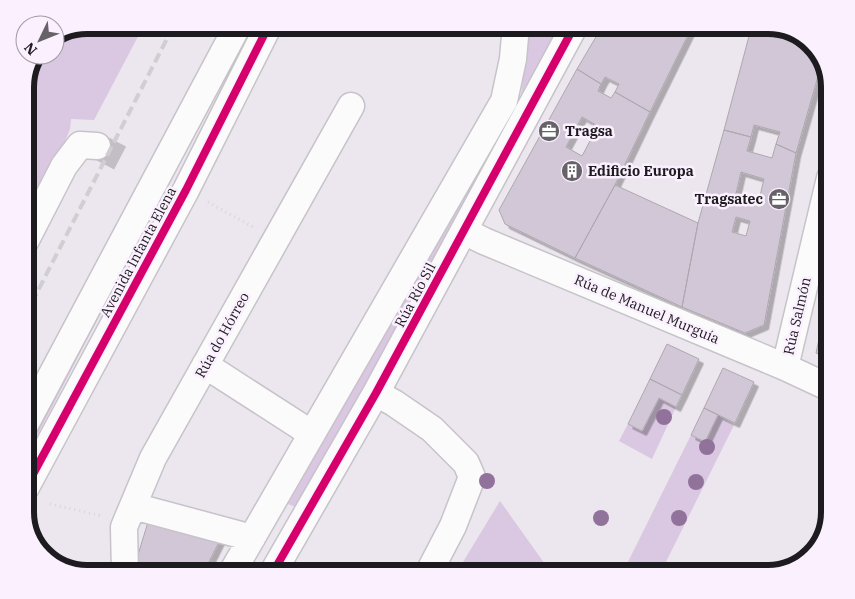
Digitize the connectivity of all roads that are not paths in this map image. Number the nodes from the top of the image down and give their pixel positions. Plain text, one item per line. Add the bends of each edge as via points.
1 (233, 34) edge
2 (264, 34) edge
3 (515, 34) edge
4 (570, 34) edge
5 (351, 106) dead end
6 (494, 117) junction
7 (515, 136) junction
8 (97, 146) tunnel mouth
9 (821, 216) edge
10 (34, 224) edge
11 (464, 231) junction
12 (205, 365) junction
13 (785, 367) junction
14 (821, 384) edge
15 (376, 393) junction
16 (34, 408) edge
17 (312, 434) junction
18 (34, 473) edge
19 (130, 513) junction
20 (252, 538) junction
21 (125, 565) edge
22 (237, 565) edge
23 (277, 565) edge
24 (433, 565) edge

1 - 16 street, Avenida Infanta Elena
2 - 18 street, Avenida Infanta Elena via 186,190
3 - 6 street, Rúa Río Sil via 504,101
4 - 7 street, Rúa Río Sil
5 - 12 street, Rúa do Hórreo
6 - 7 street
6 - 17 street, Rúa Río Sil
7 - 11 street, Rúa Río Sil
8 - 10 street via 80,145 64,166
9 - 13 street, Rúa Salmón
11 - 13 street, Rúa de Manuel Murguía
11 - 15 street, Rúa Río Sil
12 - 17 street
12 - 19 street, Rúa do Hórreo via 153,458
13 - 14 street, Rúa de Manuel Murguía
15 - 23 street, Rúa Río Sil
15 - 24 street via 432,429 466,463 472,477 453,526
17 - 20 street, Rúa Río Sil
19 - 20 street
19 - 21 street, Rúa do Hórreo via 124,527
20 - 22 street, Rúa Río Sil

